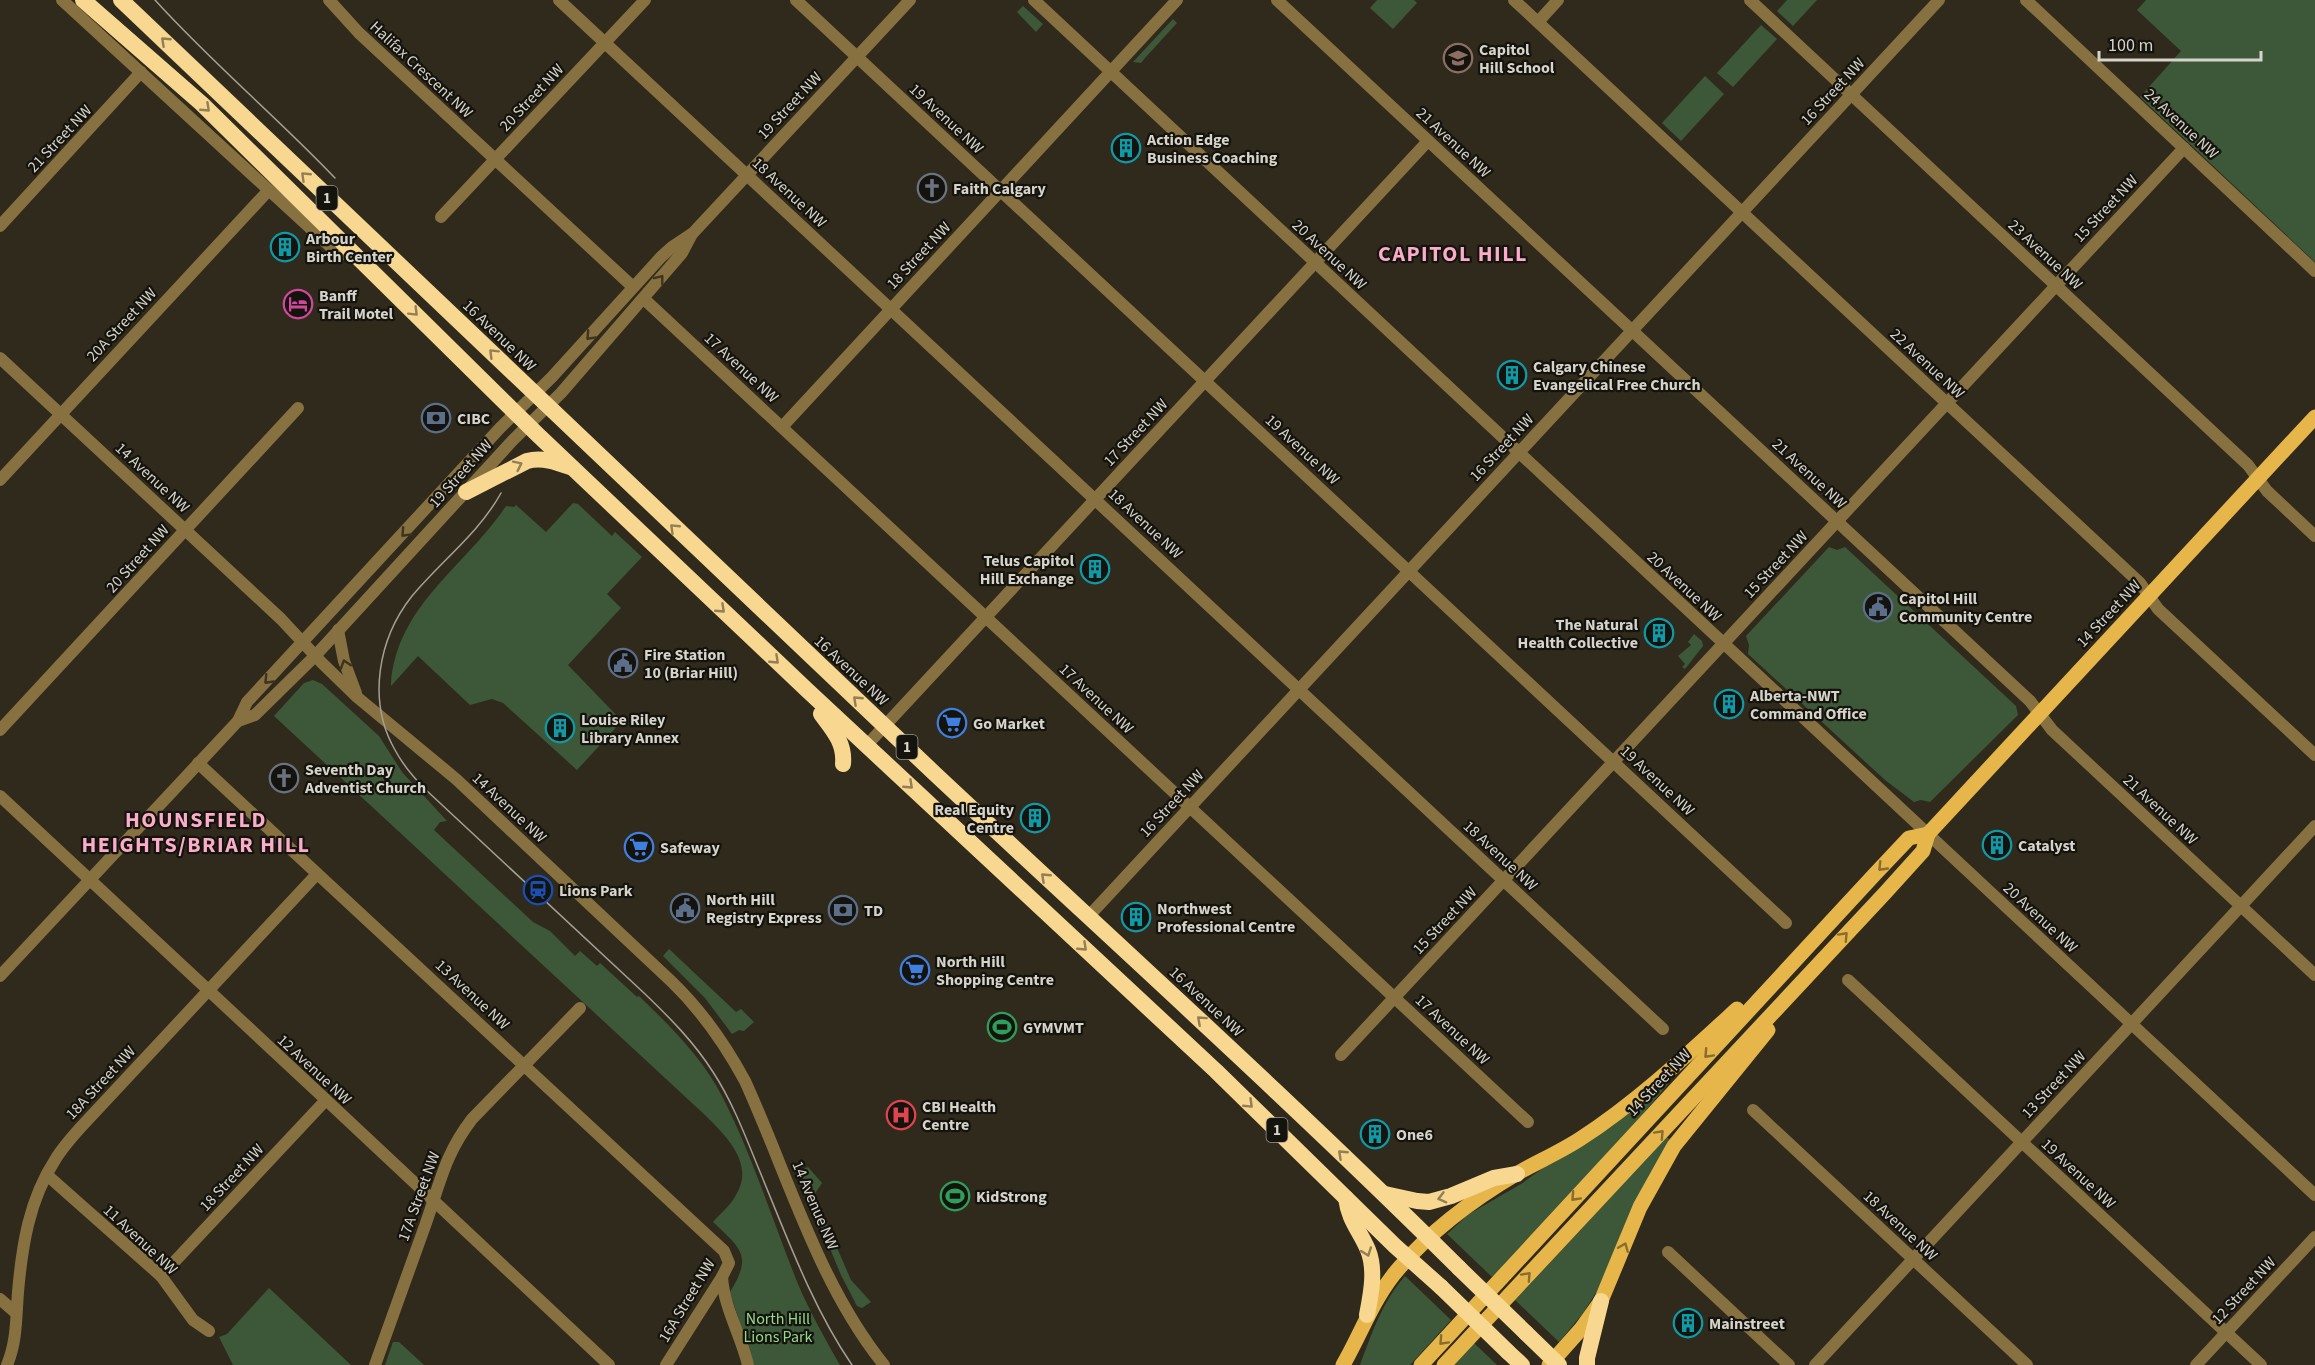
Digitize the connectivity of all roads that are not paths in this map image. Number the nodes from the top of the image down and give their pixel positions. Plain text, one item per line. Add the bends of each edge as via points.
1 (62, 0) edge
2 (83, 0) edge
3 (121, 0) edge
4 (329, 0) edge
5 (559, 0) edge
6 (645, 0) edge
7 (796, 0) edge
8 (910, 0) edge
9 (1034, 0) edge
10 (1177, 0) edge
11 (1277, 0) edge
12 (1514, 0) edge
13 (1558, 0) edge
14 (1750, 0) edge
15 (1939, 0) edge
16 (2026, 0) edge
17 (1538, 22) junction
18 (605, 42) junction
19 (857, 57) junction
20 (1111, 71) junction
21 (141, 72) junction
22 (1851, 94) junction
23 (1428, 141) junction
24 (2184, 148) junction
25 (495, 160) junction
26 (747, 175) junction
27 (1000, 190) junction
28 (268, 191) junction
29 (1741, 213) junction
30 (441, 217) dead end
31 (0, 226) edge
32 (693, 233) junction
33 (357, 256) junction
34 (1315, 262) junction
35 (2315, 271) edge
36 (2056, 285) junction
37 (633, 287) junction
38 (644, 299) junction
39 (891, 309) junction
40 (1632, 330) junction
41 (0, 358) edge
42 (1205, 380) junction
43 (535, 394) junction
44 (1947, 403) junction
45 (547, 406) junction
46 (298, 408) dead end
47 (515, 413) junction
48 (60, 414) junction
49 (2315, 417) edge
50 (528, 425) junction
51 (782, 427) junction
52 (1518, 453) junction
53 (574, 469) junction
54 (2258, 478) junction
55 (0, 480) edge
56 (466, 492) junction
57 (1096, 499) junction
58 (1838, 522) junction
59 (185, 530) junction
60 (2315, 536) edge
61 (1409, 571) junction
62 (2149, 596) junction
63 (986, 617) junction
64 (338, 630) junction
65 (304, 642) junction
66 (1722, 643) junction
67 (315, 656) junction
68 (1300, 689) junction
69 (807, 690) junction
70 (357, 697) junction
71 (2040, 712) junction
72 (238, 722) junction
73 (885, 726) junction
74 (0, 730) edge
75 (866, 746) junction
76 (2315, 755) edge
77 (1614, 762) junction
78 (198, 763) junction
79 (843, 764) dead end
80 (0, 796) edge
81 (1189, 806) junction
82 (2315, 826) edge
83 (1928, 834) junction
84 (317, 874) junction
85 (90, 880) junction
86 (1503, 880) junction
87 (2241, 906) junction
88 (1088, 917) junction
89 (1786, 923) dead end
90 (1790, 965) junction
91 (2315, 975) edge
92 (0, 976) edge
93 (1804, 979) junction
94 (1848, 980) dead end
95 (208, 990) junction
96 (1395, 997) junction
97 (580, 1008) dead end
98 (2131, 1024) junction
99 (1663, 1029) dead end
100 (1341, 1055) dead end
101 (524, 1065) junction
102 (325, 1101) junction
103 (1753, 1110) dead end
104 (1528, 1122) dead end
105 (2022, 1142) junction
106 (1517, 1174) junction
107 (47, 1175) junction
108 (1385, 1194) junction
109 (2315, 1195) edge
110 (433, 1198) junction
111 (1346, 1198) junction
112 (2315, 1237) edge
113 (1429, 1238) junction
114 (724, 1251) joint
115 (1668, 1252) dead end
116 (1409, 1258) junction
117 (1913, 1259) junction
118 (161, 1276) junction
119 (722, 1277) junction
120 (0, 1299) edge
121 (1601, 1301) junction
122 (16, 1313) junction
123 (1367, 1315) junction
124 (209, 1331) dead end
125 (2226, 1332) junction
126 (1354, 1345) junction
127 (1554, 1363) edge
128 (7, 1365) edge
129 (375, 1365) edge
130 (609, 1365) edge
131 (666, 1365) edge
132 (748, 1365) edge
133 (884, 1365) edge
134 (1343, 1365) edge
135 (1355, 1365) edge
136 (1421, 1365) edge
137 (1444, 1365) edge
138 (1522, 1365) edge
139 (1587, 1365) edge
140 (1789, 1365) edge
141 (1815, 1365) edge
142 (2027, 1365) edge
143 (2196, 1365) edge
144 (2261, 1365) edge

1 - 21 street
2 -> 33 highway, 1 via 202,104
43 -> 3 highway, 16 Avenue NW / 1
4 - 25 street, Halifax Crescent NW
5 - 18 street, 18 Avenue NW
6 - 18 street, 20 Street NW
7 - 19 street, 19 Avenue NW
8 - 19 street, 19 Street NW
9 - 20 street, 20 Avenue NW
10 - 20 street, 18 Street NW
11 - 23 street, 21 Avenue NW
12 - 17 street, 22 Avenue NW
13 - 17 street
14 - 22 street, 23 Avenue NW
15 - 22 street, 16 Street NW
16 - 24 street, 24 Avenue NW
17 - 29 street, 22 Avenue NW
18 - 25 street, 20 Street NW
18 - 26 street, 18 Avenue NW
19 - 26 street, 19 Street NW
19 - 27 street, 19 Avenue NW
20 - 27 street, 18 Street NW
20 - 34 street, 20 Avenue NW
21 - 28 street
21 - 31 street, 21 Street NW
22 - 29 street, 16 Street NW
22 - 36 street, 23 Avenue NW
23 - 34 street, 17 Street NW
23 - 40 street, 21 Avenue NW
24 - 35 street, 24 Avenue NW
24 - 36 street, 15 Street NW
25 - 30 street, 20 Street NW
25 - 37 street
26 - 32 street, 19 Street NW
26 - 39 street, 18 Avenue NW
27 - 39 street, 18 Street NW
27 - 42 street, 19 Avenue NW
28 - 33 street via 333,249
28 - 48 street, 20A Street NW
29 - 40 street, 16 Street NW
29 - 44 street, 22 Avenue NW
32 - 37 street, 19 Street NW via 672,247
38 -> 32 street, 19 Street NW via 682,253
33 -> 47 highway, 1
34 - 42 street, 17 Street NW
34 - 52 street, 20 Avenue NW
36 - 44 street, 15 Street NW
36 - 54 street, 23 Avenue NW
37 -> 43 street, 19 Street NW
38 - 45 street, 19 Street NW
38 - 51 street, 17 Avenue NW
39 - 51 street, 18 Street NW
39 - 57 street, 18 Avenue NW
40 - 52 street, 16 Street NW
40 - 58 street, 21 Avenue NW
41 - 48 street, 14 Avenue NW
42 - 57 street, 17 Street NW
42 - 61 street, 19 Avenue NW
43 - 45 highway, 16 Avenue NW / 1
43 - 47 street, 19 Street NW
44 - 58 street, 15 Street NW
44 - 62 street, 22 Avenue NW via 2139,582
45 - 50 street, 19 Street NW
73 -> 45 highway, 16 Avenue NW / 1
46 - 59 street, 20 Street NW
47 - 50 highway, 1
47 -> 65 street, 19 Street NW
48 - 55 street, 20A Street NW
48 - 59 street, 14 Avenue NW
49 - 54 main road, 14 Street NW
50 - 53 highway, 1
50 - 56 street, 19 Street NW
51 - 63 street, 17 Avenue NW
52 - 61 street, 16 Street NW
52 - 66 street, 20 Avenue NW
56 -> 53 highway via 535,459
53 -> 69 highway, 1
54 - 60 street, 23 Avenue NW
54 - 62 main road, 14 Street NW
56 - 64 street, 19 Street NW
57 - 63 street, 17 Street NW
57 - 68 street, 18 Avenue NW
58 - 66 street, 15 Street NW
58 - 71 street, 21 Avenue NW
59 - 65 street, 14 Avenue NW
59 - 74 street, 20 Street NW
61 - 68 street, 16 Street NW
61 - 77 street, 19 Avenue NW
62 - 71 main road, 14 Street NW
62 - 76 street, 22 Avenue NW via 2158,609
63 - 73 street, 17 Street NW
63 - 81 street, 17 Avenue NW
64 - 67 street, 19 Street NW
70 -> 64 street
65 - 67 street, 14 Avenue NW
65 -> 72 street, 19 Street NW via 247,702
66 - 77 street, 15 Street NW
66 - 83 street, 20 Avenue NW
67 - 70 street, 14 Avenue NW
67 - 72 street, 19 Street NW via 255,715
68 - 81 street, 16 Street NW
68 - 86 street, 18 Avenue NW
69 - 75 highway, 1
69 - 79 highway via 843,747
70 - 133 street, 14 Avenue NW via 456,779 699,1010 745,1081 842,1303
71 - 83 main road, 14 Street NW
71 - 87 street, 21 Avenue NW via 2052,730
72 - 78 street, 19 Street NW
73 - 75 street, 17 Street NW
88 -> 73 highway, 16 Avenue NW / 1
75 -> 111 highway, 1 via 1216,1071
77 - 86 street, 15 Street NW
77 - 89 street, 19 Avenue NW
78 - 84 street, 13 Avenue NW
78 - 85 street, 19 Street NW
80 - 85 street, 12 Avenue NW
81 - 88 street, 16 Street NW
81 - 96 street, 17 Avenue NW
82 - 87 street, 13 Street NW
83 -> 90 main road, 14 Street NW via 1909,838
93 -> 83 main road, 14 Street NW via 1923,851
83 - 98 street, 20 Avenue NW
84 - 95 street, 18A Street NW
84 - 101 street, 13 Avenue NW
85 - 92 street, 19 Street NW
85 - 95 street, 12 Avenue NW
86 - 96 street, 15 Street NW
86 - 99 street, 18 Avenue NW
87 - 91 street, 21 Avenue NW
87 - 98 street, 13 Street NW
108 -> 88 highway, 16 Avenue NW / 1
90 - 106 main road via 1651,1088 1579,1140
90 -> 136 main road, 14 Street NW
121 -> 93 main road via 1663,1162
137 -> 93 main road, 14 Street NW
94 - 105 street, 19 Avenue NW
95 - 102 street, 12 Avenue NW
95 - 107 street, 18A Street NW via 81,1127
96 - 100 street, 15 Street NW
96 - 104 street, 17 Avenue NW
97 - 101 street, 17A Street NW
98 - 105 street, 13 Street NW
98 - 109 street, 20 Avenue NW
101 - 110 street, 17A Street NW via 459,1137
101 - 114 street, 13 Avenue NW
102 - 110 street, 12 Avenue NW
102 - 118 street, 18 Street NW
103 - 117 street, 18 Avenue NW
105 - 117 street, 13 Street NW
105 - 125 street, 19 Avenue NW
106 -> 108 highway via 1494,1178 1429,1202
106 - 113 main road via 1459,1210
107 - 118 street, 11 Avenue NW
107 - 122 street, 18A Street NW via 26,1226
108 - 113 highway, 16 Avenue NW / 1
110 - 129 street, 17A Street NW
110 - 130 street, 12 Avenue NW
111 - 116 highway, 1
111 -> 123 highway via 1351,1221 1371,1263
112 - 125 street, 12 Street NW
113 - 116 main road
113 - 127 highway, 16 Avenue NW / 1, bridge
114 - 119 street, 16A Street NW via 729,1263
115 - 140 street
116 - 123 main road
116 - 138 highway, 1, bridge
117 - 141 street, 13 Street NW
117 - 142 street, 18 Avenue NW
118 - 124 street, 11 Avenue NW via 193,1320
119 - 131 street, 16A Street NW
119 - 132 street via 723,1294
120 - 122 street
121 - 127 main road
121 - 139 highway
122 - 128 street, 18A Street NW via 17,1327
123 - 126 main road
125 - 143 street, 12 Street NW
125 - 144 street, 19 Avenue NW
126 - 134 main road
126 - 135 main road

